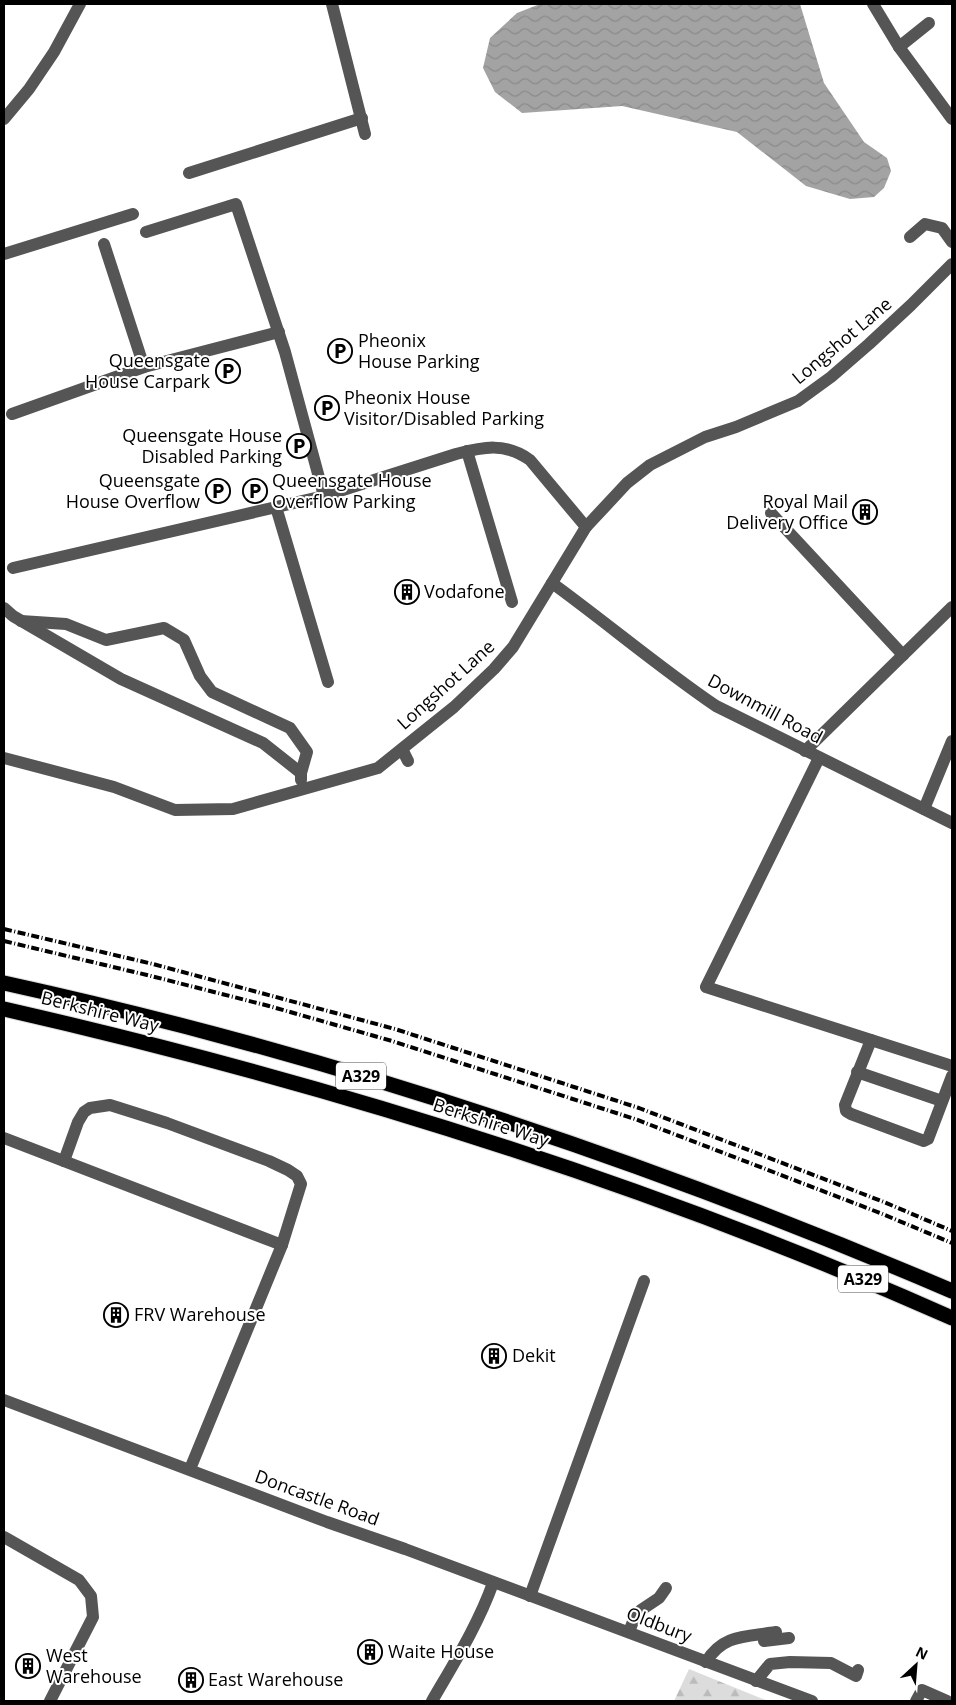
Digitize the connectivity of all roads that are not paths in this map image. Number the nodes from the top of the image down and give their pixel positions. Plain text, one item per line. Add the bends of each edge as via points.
1 (68, 4) edge
2 (80, 4) edge
3 (332, 4) edge
4 (873, 4) edge
5 (929, 24) dead end
6 (67, 26) junction
7 (899, 46) junction
8 (362, 118) junction
9 (4, 119) edge
10 (952, 119) edge
11 (366, 134) dead end
12 (189, 173) dead end
13 (133, 214) dead end
14 (146, 232) dead end
15 (910, 237) dead end
16 (952, 242) edge
17 (104, 244) dead end
18 (4, 254) edge
19 (952, 264) edge
20 (279, 332) junction
21 (144, 367) junction
22 (12, 414) dead end
23 (466, 451) junction
24 (324, 496) junction
25 (276, 507) junction
26 (771, 513) dead end
27 (586, 527) junction
28 (13, 568) dead end
29 (552, 583) junction
30 (512, 602) dead end
31 (4, 608) edge
32 (952, 608) edge
33 (21, 621) junction
34 (903, 656) junction
35 (328, 682) dead end
36 (952, 741) edge
37 (402, 749) junction
38 (805, 751) junction
39 (4, 758) edge
40 (819, 758) junction
41 (408, 761) dead end
42 (300, 773) junction
43 (302, 790) junction
44 (924, 809) junction
45 (952, 823) edge
46 (4, 983) edge
47 (4, 1009) edge
48 (871, 1040) junction
49 (952, 1066) edge
50 (858, 1072) junction
51 (952, 1076) edge
52 (942, 1101) junction
53 (4, 1138) edge
54 (64, 1161) junction
55 (282, 1245) junction
56 (644, 1281) dead end
57 (952, 1291) edge
58 (952, 1318) edge
59 (4, 1400) edge
60 (190, 1469) junction
61 (4, 1537) edge
62 (494, 1583) junction
63 (666, 1588) dead end
64 (530, 1596) junction
65 (629, 1632) junction
66 (776, 1632) dead end
67 (789, 1638) dead end
68 (713, 1650) junction
69 (706, 1662) junction
70 (858, 1670) dead end
71 (756, 1680) junction
72 (50, 1701) edge
73 (432, 1701) edge
74 (812, 1701) edge
75 (916, 1701) edge
76 (947, 1701) edge

1 - 6 street
2 - 6 street
3 - 8 street
4 - 7 street
5 - 7 street
6 - 9 street via 29,89
7 - 10 street
8 - 11 street
8 - 12 street
13 - 18 street
14 - 20 street via 236,204
15 - 16 street via 925,224 942,228
17 - 21 street
19 - 27 street, Longshot Lane via 869,344 798,401 704,437 650,465 627,483
20 - 21 street
20 - 24 street
21 - 22 street
23 - 24 street
23 - 27 street via 492,447 519,452 530,460
23 - 30 street
24 - 25 street
25 - 28 street
25 - 35 street
26 - 34 street
27 - 29 street, Longshot Lane
29 - 37 street, Longshot Lane via 513,646 494,669
29 - 38 street, Downmill Road via 716,706
31 - 33 street
32 - 34 street
33 - 42 street via 121,679 263,743
33 - 42 street via 66,624 106,640 164,628 184,640 200,676 212,692 290,728 307,752
34 - 38 street
36 - 44 street
37 - 41 street
37 - 43 street, Longshot Lane via 378,768
38 - 40 street, Downmill Road
39 - 43 street, Longshot Lane via 114,786 175,810 233,809
40 - 44 street, Downmill Road
40 - 48 street via 706,987
42 - 43 street
44 - 45 street, Downmill Road
46 - 57 highway, Berkshire Way / A329 via 161,1020 440,1099 648,1170
47 - 58 highway, Berkshire Way / A329 via 190,1053 528,1154 842,1270
48 - 49 street
48 - 50 street
50 - 52 street
50 - 52 street via 844,1105 846,1111 920,1140 928,1139
51 - 52 street
53 - 54 street
54 - 55 street
54 - 55 street via 84,1112 95,1106 110,1105 269,1161 297,1176 301,1184
55 - 60 street
56 - 64 street
59 - 60 street, Doncastle Road
60 - 62 street, Doncastle Road
61 - 72 street via 79,1580 91,1596 93,1617
62 - 64 street, Oldbury
62 - 73 street via 476,1625
63 - 65 street via 659,1598 635,1616
64 - 65 street, Oldbury
65 - 69 street, Oldbury
66 - 68 street via 726,1641
67 - 68 street
68 - 69 street
69 - 71 street, Oldbury
70 - 71 street via 856,1676 831,1664 790,1662 770,1664
71 - 74 street, Oldbury
75 - 76 street via 922,1690

